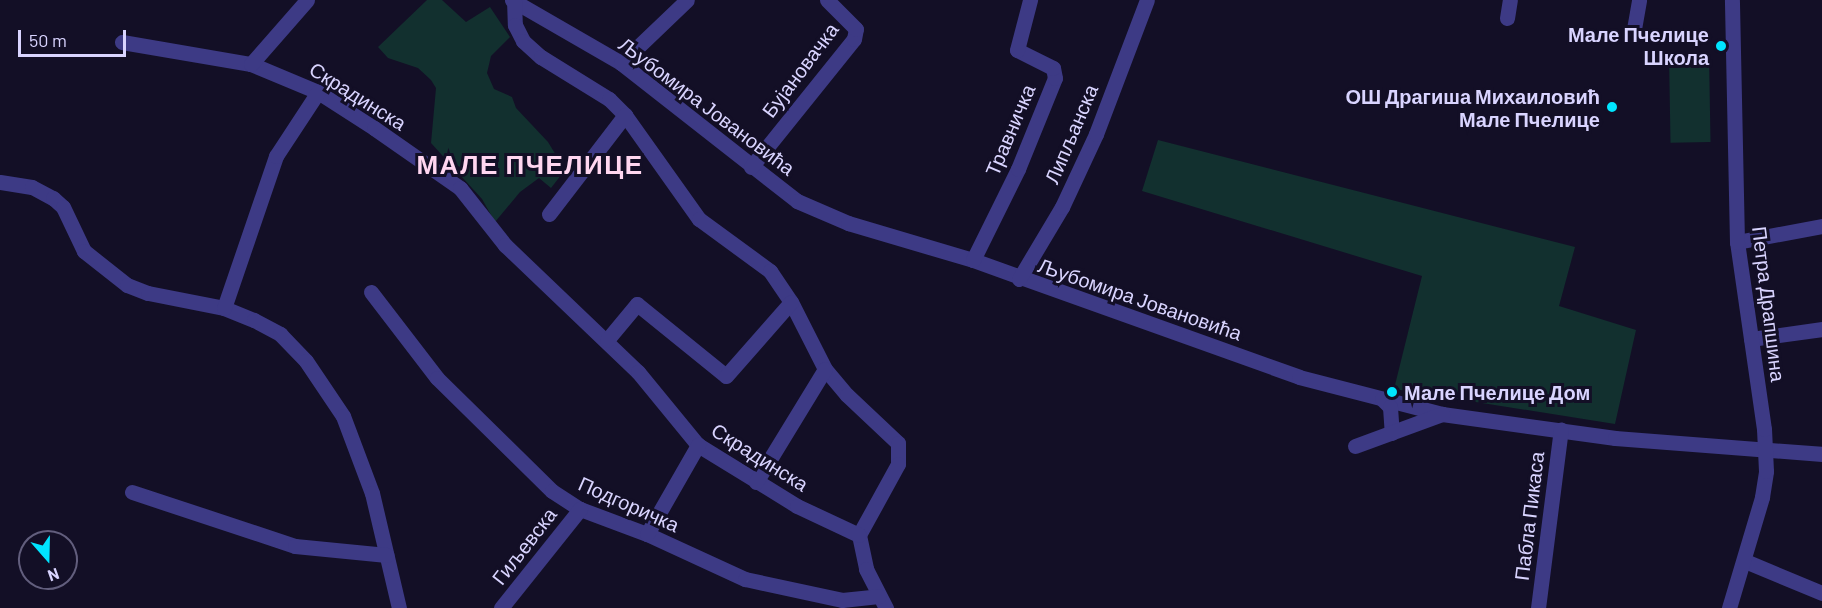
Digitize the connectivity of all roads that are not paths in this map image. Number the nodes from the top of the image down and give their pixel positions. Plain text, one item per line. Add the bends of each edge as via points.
1 (307, 0) edge
2 (513, 0) edge
3 (687, 0) edge
4 (827, 0) edge
5 (1030, 0) edge
6 (1147, 0) edge
7 (1510, 0) edge
8 (1639, 0) edge
9 (1732, 0) edge
10 (1507, 18) dead end
11 (1634, 29) dead end
12 (122, 42) dead end
13 (621, 63) junction
14 (251, 64) junction
15 (318, 92) junction
16 (625, 115) junction
17 (751, 167) junction
18 (0, 182) edge
19 (549, 214) dead end
20 (1822, 226) edge
21 (1737, 242) junction
22 (973, 260) junction
23 (1019, 279) junction
24 (371, 292) dead end
25 (791, 302) junction
26 (224, 308) junction
27 (1822, 329) edge
28 (1751, 339) junction
29 (607, 340) junction
30 (825, 369) junction
31 (1382, 399) junction
32 (1442, 414) junction
33 (1561, 429) junction
34 (1392, 433) junction
35 (698, 445) junction
36 (1355, 446) dead end
37 (1766, 448) junction
38 (1822, 454) edge
39 (756, 482) junction
40 (132, 492) dead end
41 (580, 509) junction
42 (647, 534) junction
43 (859, 536) junction
44 (387, 555) junction
45 (1745, 561) junction
46 (1822, 593) edge
47 (883, 602) edge
48 (399, 608) edge
49 (501, 608) edge
50 (1538, 608) edge
51 (1729, 608) edge

1 - 14 street
2 - 13 street, Љубомира Јовановића
2 - 16 street via 515,25 528,47 593,87
3 - 13 street
4 - 17 street, Бујановачка via 856,29 854,39
5 - 22 street, Травничка via 1017,50 1053,68 1055,78 1022,160
6 - 23 street, Липљанска via 1096,135 1062,207
7 - 10 street
8 - 11 street
9 - 21 street, Петра Драпшина
12 - 14 street, Скрадинска
13 - 17 street, Љубомира Јовановића
14 - 15 street, Скрадинска
15 - 26 street via 276,156
15 - 29 street, Скрадинска via 460,188 505,245
16 - 19 street
16 - 25 street via 699,219 713,233 760,261
17 - 22 street, Љубомира Јовановића via 818,212
18 - 26 street via 32,187 53,198 63,207 84,251 128,285 148,293
20 - 21 street
21 - 28 street, Петра Драпшина
22 - 23 street, Љубомира Јовановића
23 - 31 street, Љубомира Јовановића via 1299,377
24 - 41 street, Подгоричка via 437,378 552,491
25 - 29 street via 726,376 638,303
25 - 30 street
26 - 44 street via 280,334 328,391 343,416 372,493
27 - 28 street
28 - 37 street, Петра Драпшина
29 - 35 street, Скрадинска
30 - 39 street
30 - 43 street via 847,396 898,443 898,464
31 - 32 street, Љубомира Јовановића
31 - 34 street via 1390,407
32 - 33 street, Љубомира Јовановића
32 - 34 street
33 - 37 street, Љубомира Јовановића via 1724,449
33 - 50 street, Пабла Пикаса
34 - 36 street
35 - 39 street, Скрадинска
35 - 42 street
37 - 38 street, Љубомира Јовановића
37 - 45 street, Петра Драпшина via 1764,490
39 - 43 street, Скрадинска
40 - 44 street via 295,546
41 - 42 street, Подгоричка
41 - 49 street, Гиљевска
42 - 47 street, Подгоричка via 745,579 842,600
43 - 47 street via 866,569
44 - 48 street
45 - 46 street
45 - 51 street, Петра Драпшина

